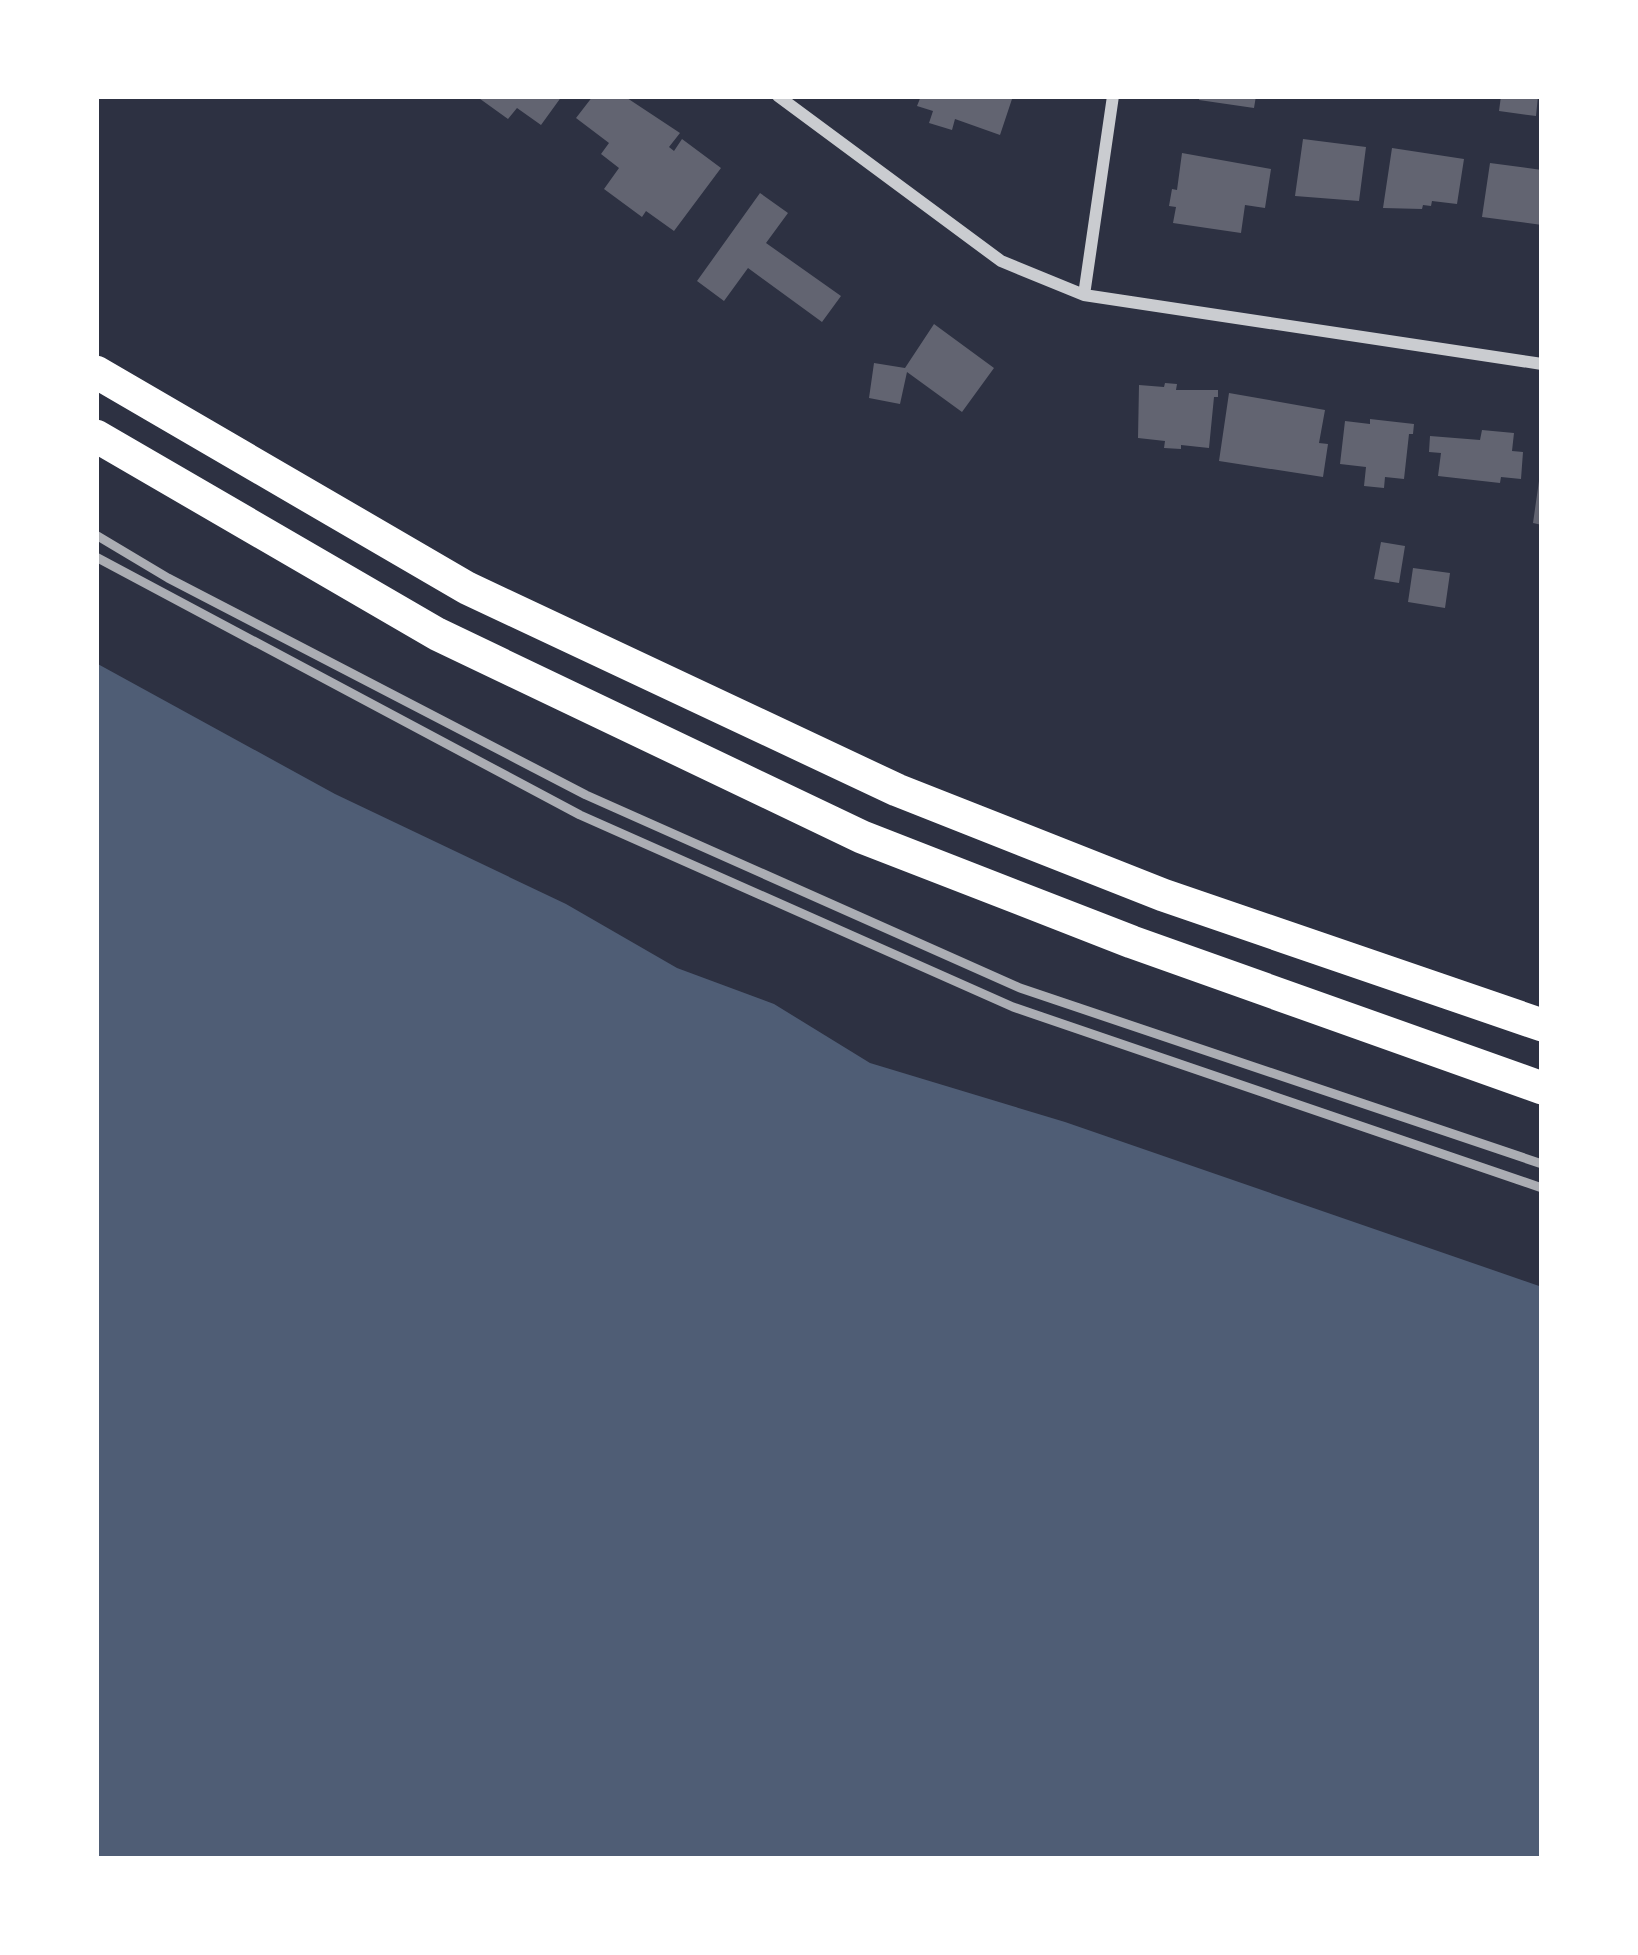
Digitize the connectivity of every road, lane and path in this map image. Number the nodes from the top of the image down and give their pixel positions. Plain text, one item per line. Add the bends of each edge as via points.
1 (778, 96) edge
2 (1113, 96) edge
3 (1084, 295) junction
4 (1542, 364) edge
5 (96, 372) edge
6 (96, 436) edge
7 (1542, 1025) edge
8 (1542, 1088) edge

1 - 3 street via 1001,261
2 - 3 street
3 - 4 street
5 - 7 highway via 467,588 897,790 1163,895
6 - 8 highway via 437,634 862,837

